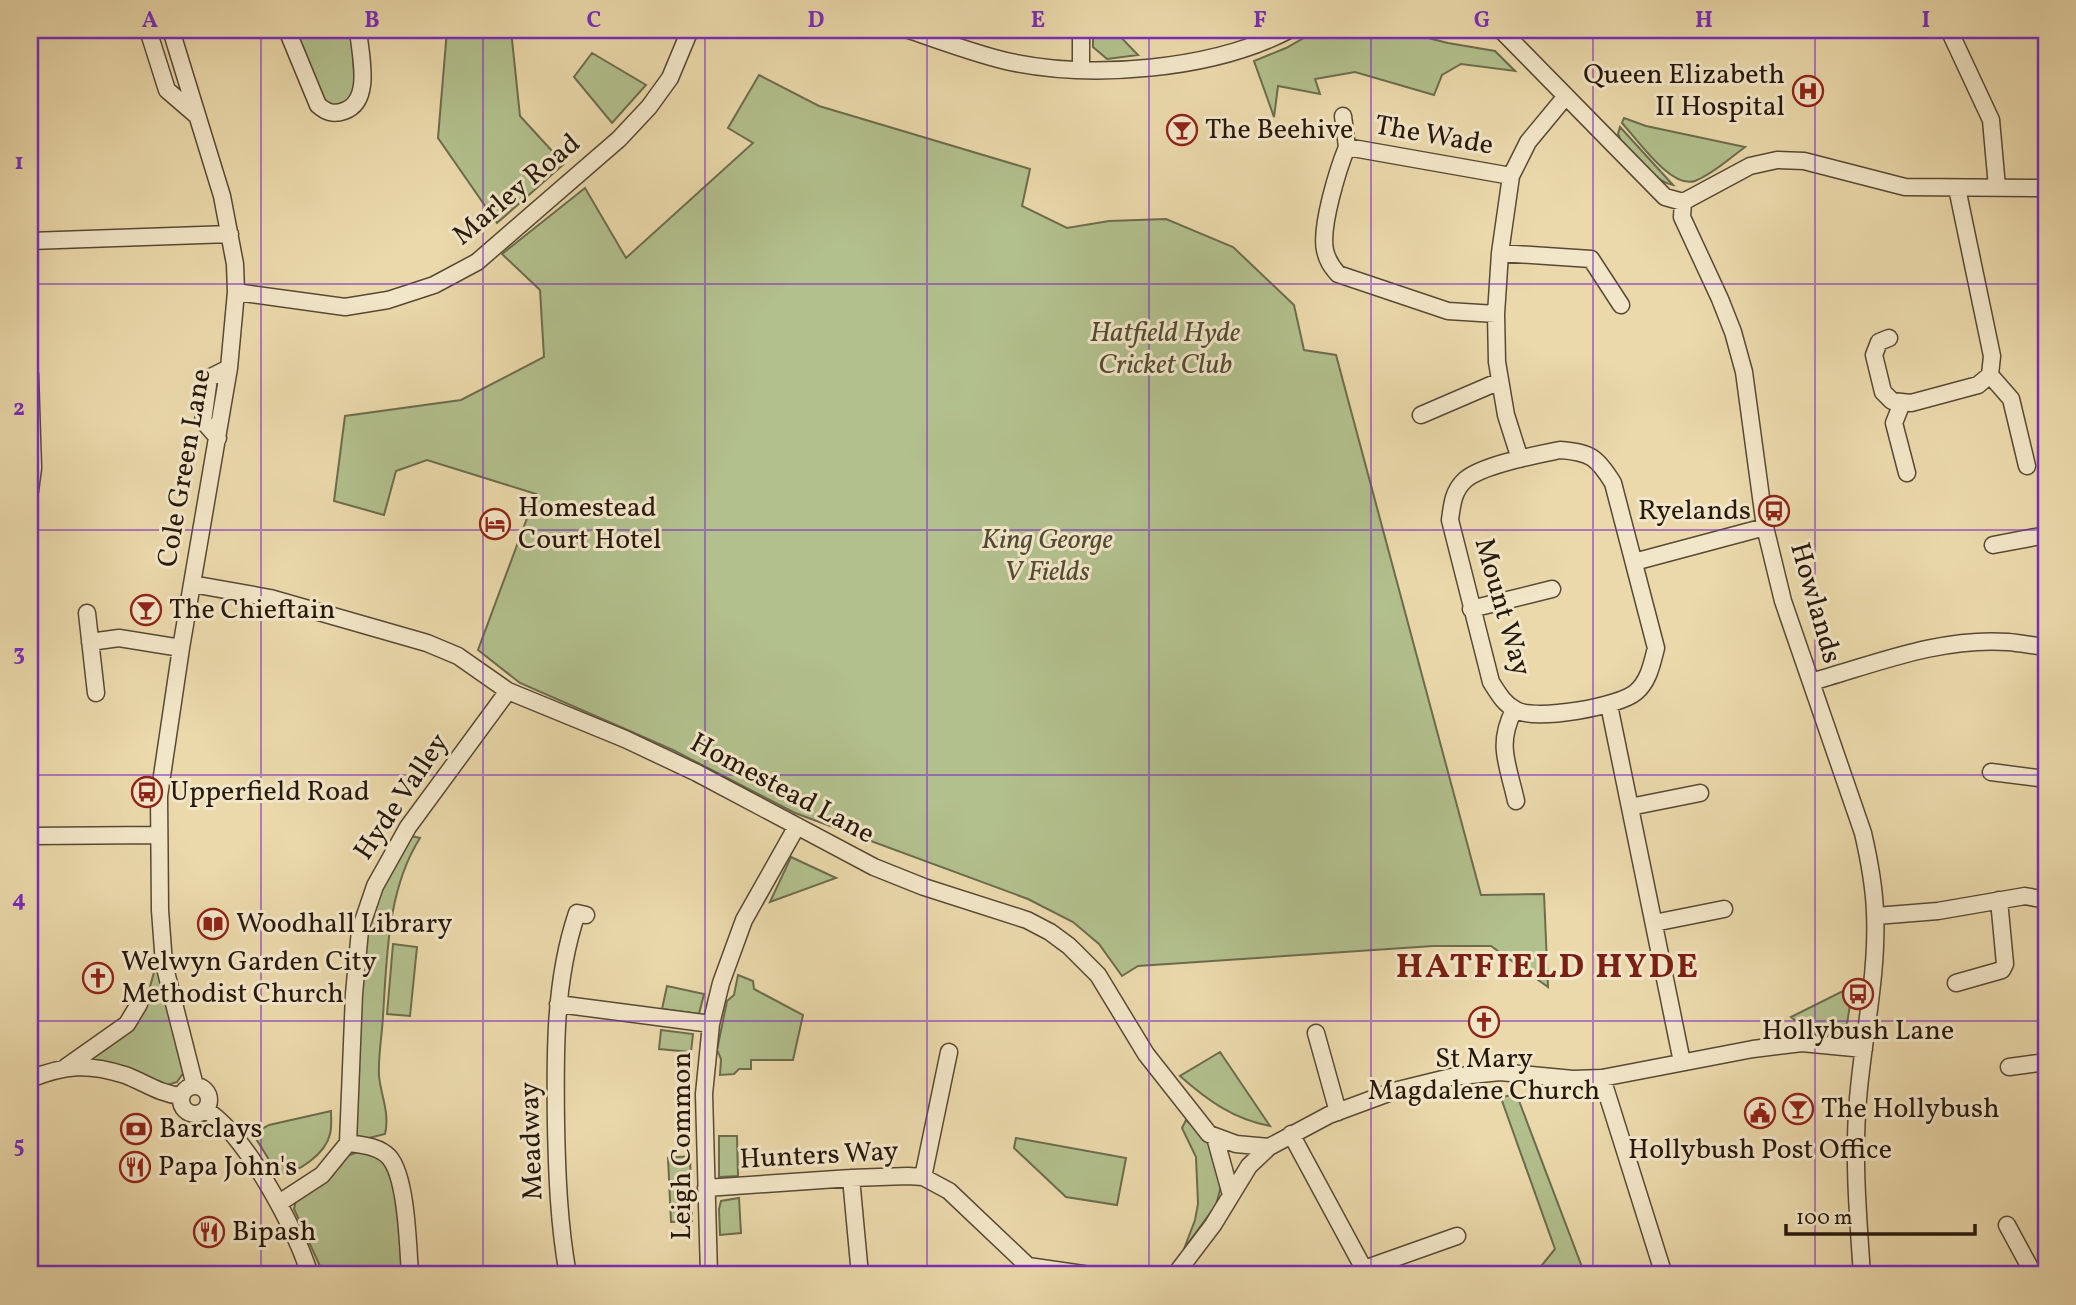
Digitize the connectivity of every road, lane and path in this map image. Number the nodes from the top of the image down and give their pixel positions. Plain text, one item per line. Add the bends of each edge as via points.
1 (148, 30) edge
2 (171, 30) edge
3 (287, 30) edge
4 (358, 30) edge
5 (690, 30) edge
6 (909, 30) edge
7 (1082, 30) edge
8 (1289, 30) edge
9 (1501, 30) edge
10 (1949, 30) edge
11 (1081, 69) junction
12 (1566, 96) junction
13 (196, 115) junction
14 (1343, 116) dead end
15 (1347, 147) junction
16 (1511, 176) junction
17 (1997, 187) junction
18 (1957, 188) junction
19 (2046, 188) edge
20 (1683, 202) junction
21 (230, 234) junction
22 (30, 242) edge
23 (1500, 253) junction
24 (236, 292) junction
25 (1621, 305) dead end
26 (1496, 314) junction
27 (1889, 338) dead end
28 (30, 374) edge
29 (1990, 374) junction
30 (1500, 381) junction
31 (1902, 403) junction
32 (1421, 415) dead end
33 (1520, 459) junction
34 (2027, 466) dead end
35 (1907, 473) dead end
36 (30, 491) edge
37 (1765, 527) junction
38 (2046, 535) edge
39 (1993, 545) dead end
40 (1634, 562) junction
41 (192, 584) junction
42 (1552, 589) dead end
43 (1471, 609) junction
44 (88, 613) dead end
45 (90, 642) junction
46 (181, 648) junction
47 (2046, 648) edge
48 (1811, 682) junction
49 (508, 691) junction
50 (96, 693) dead end
51 (1609, 705) junction
52 (1514, 710) junction
53 (1991, 772) dead end
54 (2046, 779) edge
55 (1700, 793) dead end
56 (1516, 801) dead end
57 (1630, 807) junction
58 (797, 826) junction
59 (158, 835) junction
60 (30, 836) edge
61 (1999, 900) junction
62 (2046, 900) edge
63 (1724, 909) dead end
64 (586, 915) dead end
65 (1875, 916) junction
66 (1654, 923) junction
67 (1956, 984) dead end
68 (139, 1004) dead end
69 (558, 1004) junction
70 (710, 1024) junction
71 (1315, 1033) dead end
72 (1864, 1049) junction
73 (949, 1052) dead end
74 (1682, 1062) junction
75 (2046, 1062) edge
76 (66, 1066) junction
77 (2009, 1067) dead end
78 (1602, 1078) junction
79 (30, 1079) edge
80 (194, 1086) junction
81 (180, 1097) junction
82 (206, 1110) junction
83 (1338, 1112) junction
84 (1292, 1134) junction
85 (1214, 1137) junction
86 (348, 1143) junction
87 (1269, 1147) junction
88 (923, 1177) junction
89 (851, 1178) junction
90 (706, 1188) junction
91 (1231, 1195) junction
92 (279, 1203) junction
93 (2007, 1225) dead end
94 (1457, 1236) dead end
95 (1028, 1271) edge
96 (1361, 1272) edge
97 (310, 1275) edge
98 (410, 1275) edge
99 (568, 1275) edge
100 (709, 1275) edge
101 (860, 1275) edge
102 (1090, 1275) edge
103 (1175, 1275) edge
104 (1664, 1275) edge
105 (1862, 1275) edge
106 (2034, 1275) edge

1 - 13 street via 167,90
2 - 13 street, Cole Green Lane
3 - 4 street via 314,97 326,112 337,113 355,106 360,97
5 - 24 street, Marley Road via 670,78 649,107 619,139 477,262 434,285 388,300 345,307
6 - 11 street via 1007,61
7 - 11 street
8 - 11 street via 1204,59 1165,66
9 - 12 street
10 - 17 street via 1991,120
12 - 16 street via 1528,142
12 - 20 street via 1665,197
13 - 21 street, Cole Green Lane
14 - 15 street, The Wade
15 - 16 street, The Wade
15 - 26 street, The Wade via 1323,237 1329,263 1338,274 1448,311
16 - 23 street
17 - 18 street
17 - 19 street
18 - 20 street via 1905,187 1804,161 1777,160 1751,166
18 - 29 street via 1992,356
20 - 37 street, Howlands via 1682,217 1720,299 1744,372
21 - 22 street
21 - 24 street, Cole Green Lane
23 - 25 street via 1591,259
23 - 26 street
24 - 41 street, Cole Green Lane via 229,368 209,378 203,421 218,438
26 - 30 street
27 - 31 street via 1879,342 1874,355 1883,392
28 - 36 street
29 - 31 street via 1978,385
29 - 34 street via 2011,399
30 - 32 street
30 - 33 street
31 - 35 street via 1894,423
33 - 40 street, Mount Way via 1560,450 1583,452 1600,462 1613,483
33 - 43 street, Mount Way via 1466,479 1452,501 1450,520
37 - 40 street
37 - 48 street, Howlands via 1783,601
38 - 39 street
40 - 51 street, Mount Way via 1656,648 1651,670 1638,690
41 - 46 street, Cole Green Lane
41 - 49 street, Homestead Lane via 270,598 427,643 458,656
42 - 43 street
43 - 52 street, Mount Way via 1491,682
44 - 45 street
45 - 46 street via 119,638
45 - 50 street
46 - 59 street, Cole Green Lane via 159,796
47 - 48 street via 2008,642 1958,643
48 - 65 street, Howlands via 1863,833
49 - 58 street, Homestead Lane via 625,739
49 - 86 street, Hyde Valley via 408,827 375,886 360,930
51 - 52 street, Mount Way via 1529,715
51 - 57 street
52 - 56 street via 1503,743
53 - 54 street
55 - 57 street
57 - 66 street
58 - 70 street, Leigh Common via 744,920
58 - 85 street, Homestead Lane via 874,867 1050,932 1098,975 1146,1054
59 - 60 street
59 - 80 street, Cole Green Lane via 164,964
61 - 62 street via 2025,896
61 - 65 street
61 - 67 street via 2002,970
63 - 66 street
64 - 69 street, Meadway via 577,913 568,938
65 - 72 street, Howlands
66 - 74 street
68 - 76 street via 127,1024
69 - 70 street
69 - 99 street, Meadway via 557,1182
70 - 90 street, Leigh Common via 704,1094
71 - 83 street
72 - 74 street via 1802,1043
72 - 105 street, Howlands via 1855,1148
73 - 88 street
74 - 78 street
75 - 77 street
76 - 79 street
76 - 81 street via 125,1075
78 - 83 street via 1500,1072 1451,1077
78 - 104 street
80 - 81 street
80 - 82 street via 208,1094
81 - 82 street via 190,1114
82 - 92 street via 220,1119 242,1146
83 - 84 street
84 - 87 street
84 - 96 street
85 - 87 street via 1253,1148
85 - 91 street
86 - 92 street via 322,1174
86 - 98 street via 372,1146 389,1157 400,1182
87 - 91 street via 1249,1166
88 - 89 street, Hunters Way
88 - 95 street, Hunters Way via 949,1191
89 - 90 street, Hunters Way
89 - 101 street
90 - 100 street, Leigh Common
91 - 103 street
92 - 97 street
93 - 106 street
94 - 96 street
95 - 102 street, Hunters Way

